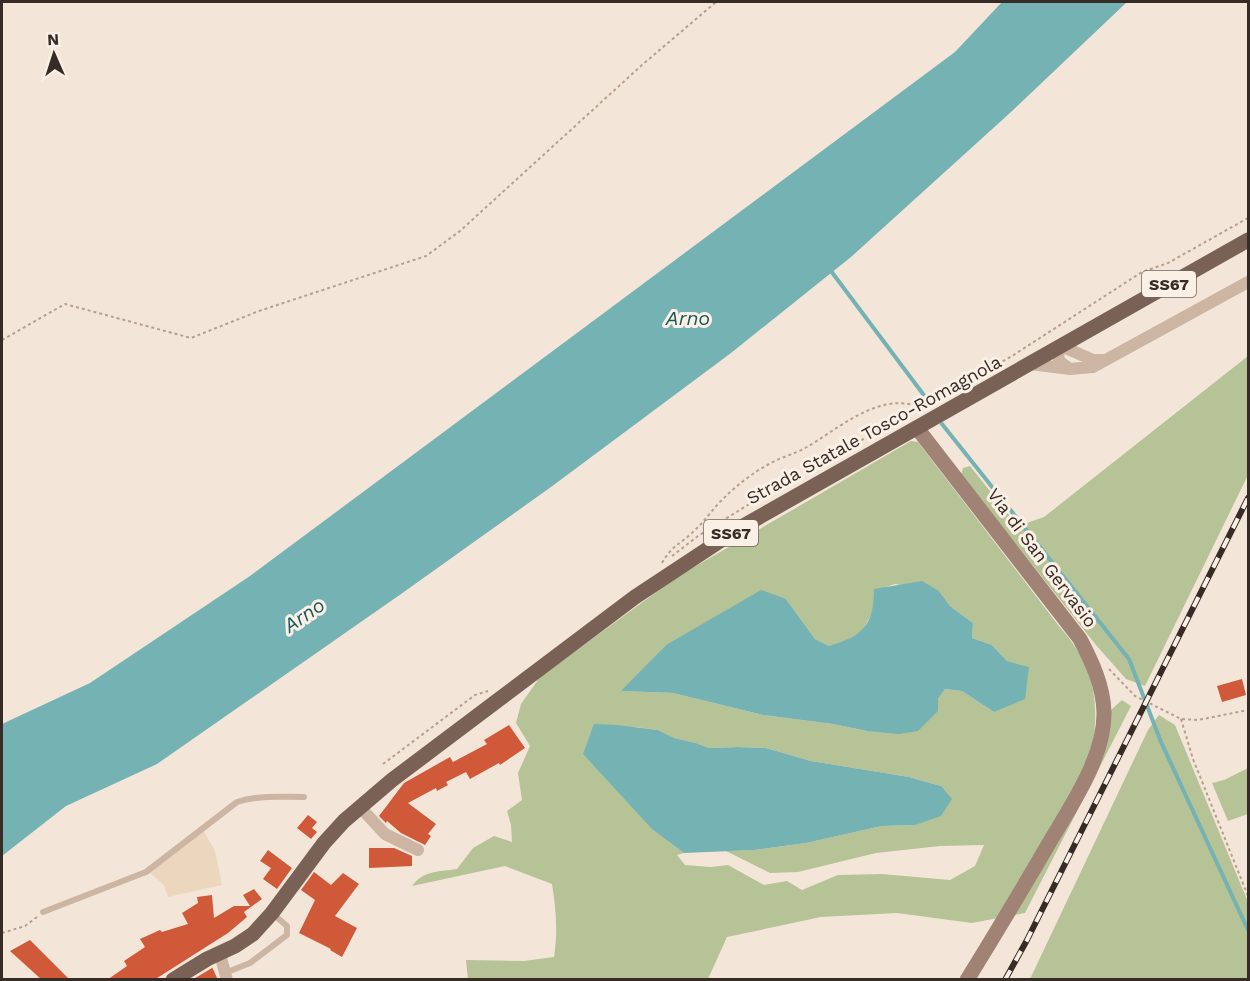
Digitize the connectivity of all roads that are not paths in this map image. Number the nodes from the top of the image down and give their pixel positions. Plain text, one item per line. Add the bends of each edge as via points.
1 (1248, 240) edge
2 (1248, 282) edge
3 (1090, 330) junction
4 (1061, 346) junction
5 (1084, 355) junction
6 (1108, 359) junction
7 (1030, 364) junction
8 (1070, 369) junction
9 (917, 428) junction
10 (304, 797) dead end
11 (360, 807) junction
12 (418, 850) dead end
13 (43, 912) road end
14 (272, 913) junction
15 (220, 954) junction
16 (226, 976) edge
17 (173, 980) edge
18 (967, 980) edge

1 - 3 main road, Strada Statale Tosco-Romagnola / SS67
2 - 6 street
3 - 4 main road, Strada Statale Tosco-Romagnola / SS67
3 - 5 street via 1083,340
4 - 5 street
4 - 7 main road, Strada Statale Tosco-Romagnola / SS67
4 - 8 street via 1059,361
5 - 6 street via 1093,360
6 - 8 street via 1093,367
7 - 8 street
7 - 9 main road, Strada Statale Tosco-Romagnola / SS67
9 - 11 main road, Strada Statale Tosco-Romagnola / SS67 via 754,520 635,597
9 - 18 street, Via di San Gervasio via 1080,639 1097,673 1103,700 1100,738 1082,787
10 - 13 lane via 262,797 237,802 146,872
11 - 12 street via 384,834
11 - 14 main road, Strada Statale Tosco-Romagnola via 331,835
14 - 15 main road, Strada Statale Tosco-Romagnola via 253,934
14 - 16 lane via 287,926 287,935
15 - 16 street
15 - 17 main road, Strada Statale Tosco-Romagnola

